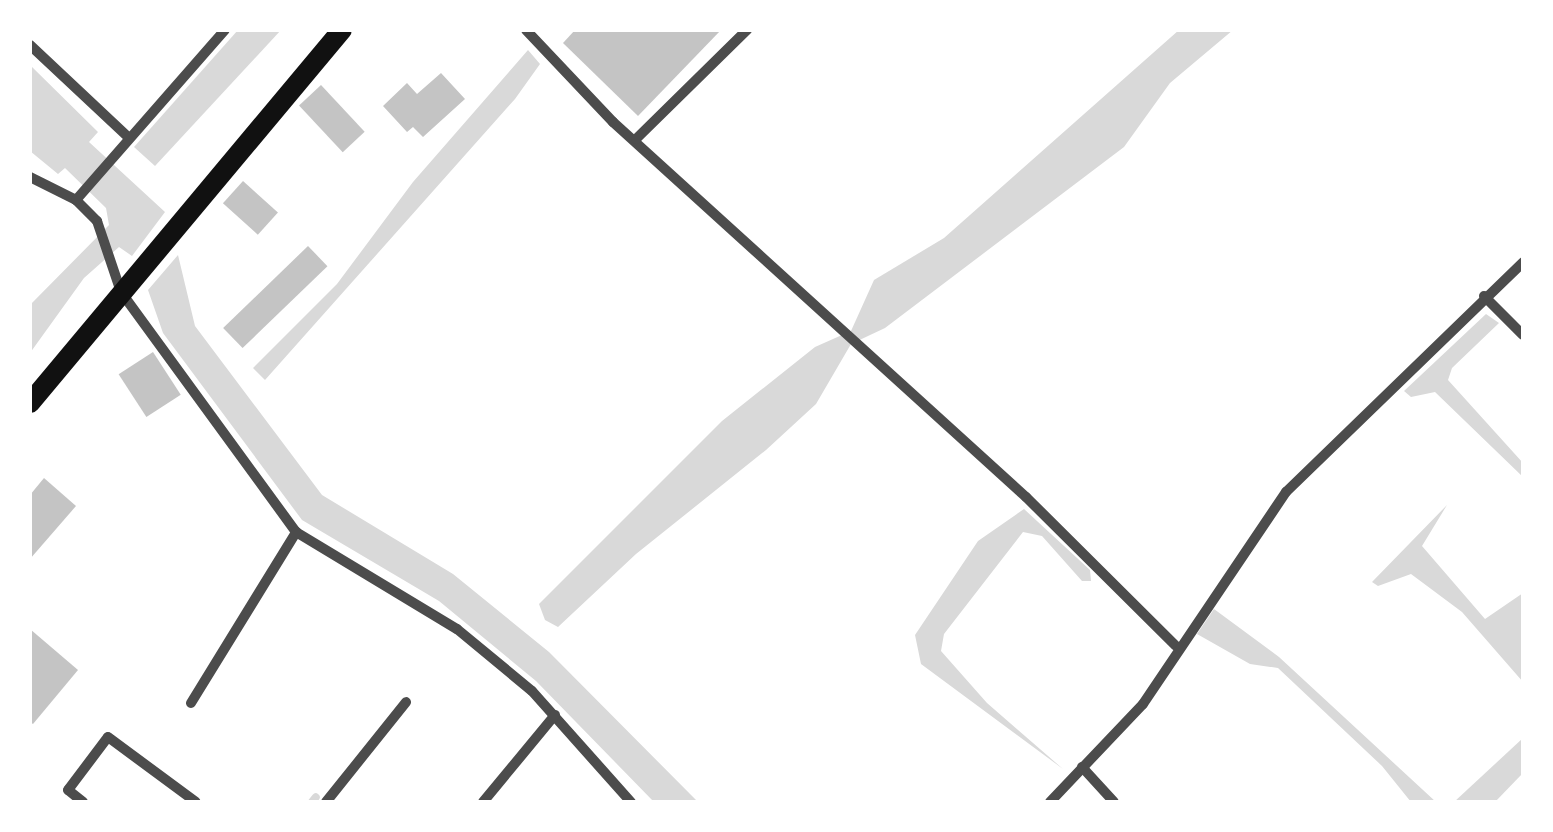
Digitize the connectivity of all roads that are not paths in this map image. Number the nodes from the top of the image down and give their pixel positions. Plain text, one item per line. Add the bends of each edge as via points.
1 (225, 30) edge
2 (342, 30) edge
3 (526, 30) edge
4 (746, 30) edge
5 (30, 45) edge
6 (128, 137) junction
7 (636, 139) junction
8 (31, 180) edge
9 (79, 194) junction
10 (1523, 262) edge
11 (121, 292) junction
12 (1484, 296) junction
13 (1523, 336) edge
14 (30, 404) edge
15 (296, 532) junction
16 (1176, 646) junction
17 (406, 702) dead end
18 (191, 704) dead end
19 (555, 714) junction
20 (1082, 767) junction
21 (83, 802) edge
22 (196, 802) edge
23 (326, 802) edge
24 (483, 802) edge
25 (631, 802) edge
26 (1050, 802) edge
27 (1114, 802) edge

1 - 6 street
2 - 11 main road
3 - 7 street
4 - 7 street
5 - 6 street
6 - 9 street
7 - 16 street via 1026,496
8 - 9 street
9 - 11 street via 115,260
10 - 12 street
11 - 14 main road
11 - 15 street
12 - 13 street
12 - 16 street via 1286,492
15 - 18 street
15 - 19 street via 422,602
16 - 20 street via 1143,704
17 - 23 street
19 - 24 street
19 - 25 street
20 - 26 street
20 - 27 street
21 - 22 street via 68,790 108,737

